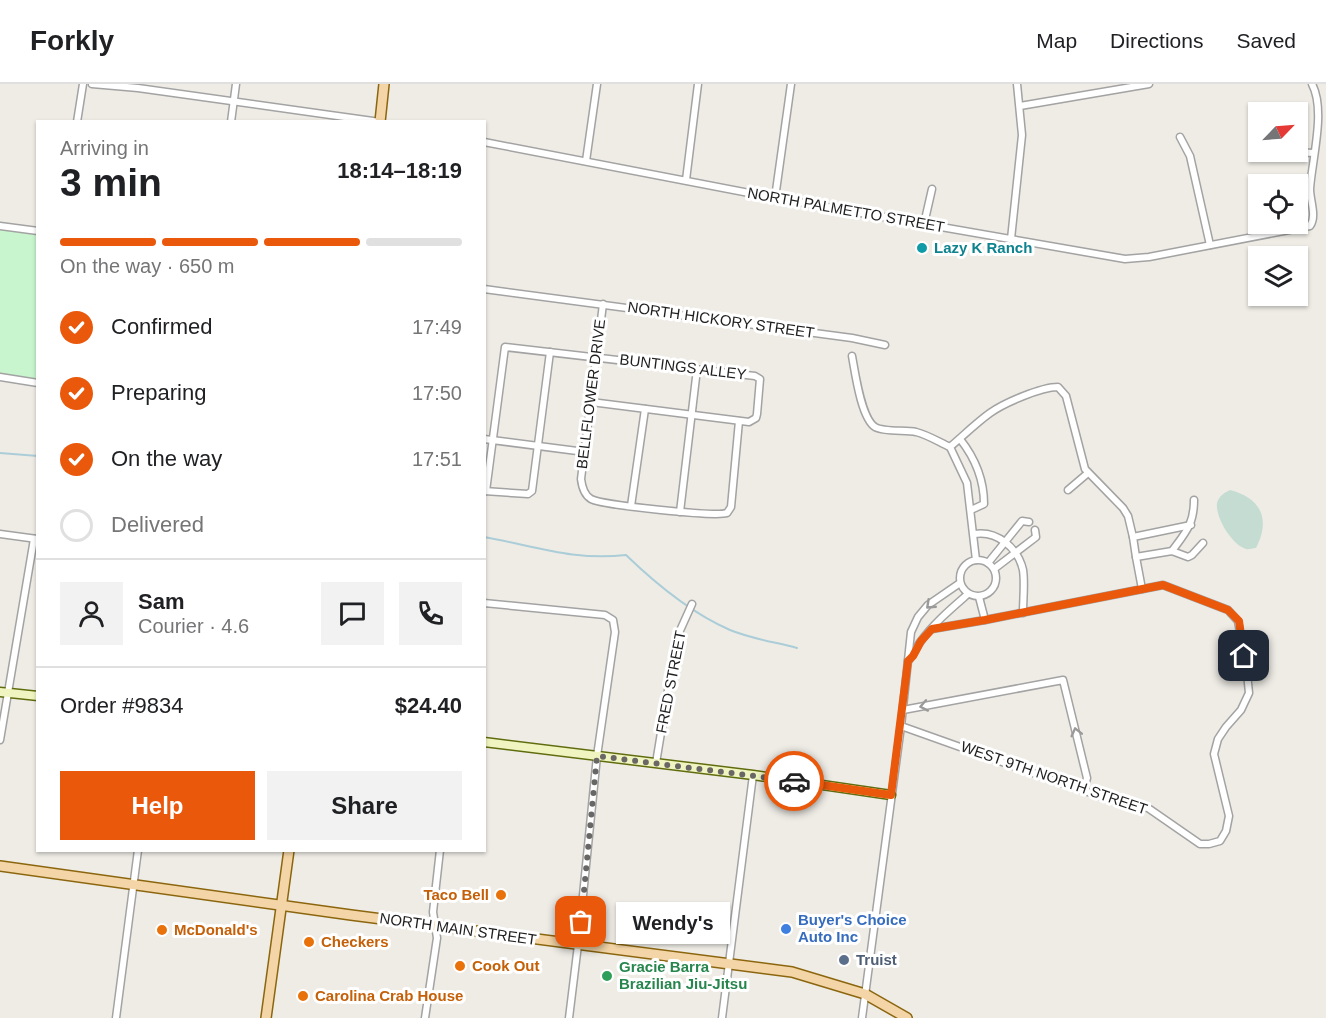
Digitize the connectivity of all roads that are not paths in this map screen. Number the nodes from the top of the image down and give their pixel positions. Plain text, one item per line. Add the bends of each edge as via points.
1 (83, 84) edge
2 (92, 84) edge
3 (236, 84) edge
4 (384, 84) edge
5 (597, 84) edge
6 (698, 84) edge
7 (791, 84) edge
8 (1008, 84) edge
9 (1149, 84) edge
10 (1312, 84) edge
11 (1017, 85) edge
12 (1108, 87) edge
13 (234, 101) junction
14 (1020, 106) junction
15 (77, 120) edge
16 (231, 120) edge
17 (373, 120) edge
18 (380, 120) edge
19 (1180, 137) dead end
20 (486, 142) edge
21 (1308, 153) edge
22 (1314, 153) junction
23 (586, 161) junction
24 (686, 180) junction
25 (932, 189) dead end
26 (775, 198) junction
27 (924, 224) junction
28 (0, 226) edge
29 (36, 231) edge
30 (1011, 239) junction
31 (1210, 245) junction
32 (486, 288) edge
33 (603, 304) junction
34 (885, 345) dead end
35 (550, 352) junction
36 (596, 357) junction
37 (852, 357) dead end
38 (697, 369) junction
39 (0, 378) edge
40 (36, 382) edge
41 (591, 402) junction
42 (645, 409) junction
43 (692, 415) junction
44 (739, 422) junction
45 (486, 439) edge
46 (960, 439) junction
47 (493, 440) junction
48 (537, 445) junction
49 (950, 447) junction
50 (585, 452) junction
51 (1088, 473) junction
52 (486, 485) edge
53 (1068, 490) dead end
54 (486, 491) edge
55 (1194, 500) dead end
56 (631, 506) junction
57 (971, 510) junction
58 (680, 512) junction
59 (1029, 522) dead end
60 (1191, 525) junction
61 (1035, 530) dead end
62 (0, 534) edge
63 (974, 534) junction
64 (1133, 537) junction
65 (35, 539) edge
66 (1005, 541) junction
67 (1203, 543) dead end
68 (1172, 551) junction
69 (1015, 554) junction
70 (1136, 557) junction
71 (976, 560) junction
72 (988, 563) junction
73 (994, 569) junction
74 (960, 583) junction
75 (1142, 589) junction
76 (968, 594) junction
77 (979, 597) junction
78 (486, 603) edge
79 (692, 604) dead end
80 (1023, 613) junction
81 (985, 620) junction
82 (932, 629) junction
83 (910, 637) junction
84 (921, 641) junction
85 (908, 661) junction
86 (5, 693) edge
87 (36, 696) edge
88 (903, 710) junction
89 (902, 726) junction
90 (0, 740) edge
91 (486, 742) edge
92 (597, 756) junction
93 (656, 763) junction
94 (753, 775) junction
95 (1084, 789) junction
96 (891, 795) junction
97 (138, 852) edge
98 (290, 852) edge
99 (440, 852) edge
100 (0, 866) edge
101 (134, 884) junction
102 (283, 904) junction
103 (436, 926) junction
104 (578, 945) junction
105 (729, 963) junction
106 (865, 994) junction
107 (116, 1018) edge
108 (266, 1018) edge
109 (426, 1018) edge
110 (569, 1018) edge
111 (722, 1018) edge
112 (862, 1018) edge
113 (907, 1018) edge

1 - 15 street
2 - 13 street
3 - 13 street
4 - 18 main road
5 - 23 street
6 - 24 street
7 - 26 street
8 - 11 street
9 - 12 street
10 - 22 street via 1319,109
11 - 14 street
12 - 14 street
13 - 16 street
13 - 17 street
14 - 30 street via 1022,135
19 - 31 street via 1190,156
20 - 23 street, NORTH PALMETTO STREET
21 - 22 street
22 - 31 street, NORTH PALMETTO STREET via 1310,192 1313,223
23 - 24 street, NORTH PALMETTO STREET
24 - 26 street, NORTH PALMETTO STREET
25 - 27 street
26 - 27 street, NORTH PALMETTO STREET
27 - 30 street, NORTH PALMETTO STREET
28 - 29 street
30 - 31 street, NORTH PALMETTO STREET via 1125,259
32 - 33 street, NORTH HICKORY STREET
33 - 34 street, NORTH HICKORY STREET
33 - 36 street, BELLFLOWER DRIVE
35 - 36 street, BUNTINGS ALLEY
35 - 47 street, BUNTINGS ALLEY via 505,347
35 - 48 street
36 - 38 street, BUNTINGS ALLEY
36 - 41 street, BELLFLOWER DRIVE
37 - 49 street via 872,426 919,433
38 - 43 street
38 - 44 street, BUNTINGS ALLEY via 760,379 756,418
39 - 40 street
41 - 42 street
41 - 50 street, BELLFLOWER DRIVE
42 - 43 street
42 - 56 street
43 - 44 street
43 - 58 street
44 - 58 street, BELLFLOWER DRIVE via 729,511 722,515
45 - 47 street
46 - 49 street
46 - 51 street via 991,412 1030,394 1058,387 1066,396
46 - 57 street via 975,462 983,487 984,504
47 - 48 street
47 - 52 street
48 - 50 street
48 - 54 street via 532,491
49 - 57 street via 968,483
50 - 56 street, BELLFLOWER DRIVE via 582,490 591,499
51 - 53 street
51 - 64 street via 1123,508
55 - 60 street
56 - 58 street, BELLFLOWER DRIVE
57 - 63 street
59 - 66 street via 1022,521
60 - 64 street
60 - 68 street
61 - 69 street via 1036,537
62 - 65 street
63 - 66 street via 988,533
63 - 71 street
64 - 70 street
65 - 86 street
66 - 69 street
66 - 72 street
67 - 68 street via 1188,557
68 - 70 street
69 - 73 street
69 - 80 street via 1023,572
70 - 75 street
71 - 72 street
71 - 74 street via 963,567
72 - 73 street
73 - 77 street via 994,587
74 - 76 street
74 -> 83 street via 928,605
75 - 80 street, WEST 9TH NORTH STREET
75 - 95 street, WEST 9TH NORTH STREET via 1171,587 1224,608 1239,621 1249,693 1218,739 1214,754 1229,816 1226,831 1220,841 1200,844 1148,808
76 - 77 street
76 - 82 street
77 - 81 street
78 - 92 street via 605,615 613,620 615,632
79 - 93 street, FRED STREET via 675,648
80 - 81 street, WEST 9TH NORTH STREET
81 - 82 street, WEST 9TH NORTH STREET
82 - 84 street
83 - 84 street
83 - 85 street
84 - 85 street
85 - 88 street
86 - 87 street
86 - 90 street
88 - 89 street
95 -> 88 street via 1087,778 1063,680
89 - 95 street, WEST 9TH NORTH STREET
89 - 96 street
91 - 92 street
92 - 93 street
92 - 104 street
93 - 94 street
94 - 96 street
94 - 105 street
96 - 106 street
97 - 101 street
98 - 102 main road
99 - 103 street via 433,912
100 - 101 main road, NORTH MAIN STREET
101 - 102 main road, NORTH MAIN STREET
101 - 107 street
102 - 103 main road, NORTH MAIN STREET
102 - 108 main road
103 - 104 main road, NORTH MAIN STREET
103 - 109 street
104 - 105 main road, NORTH MAIN STREET
104 - 110 street
105 - 106 main road, NORTH MAIN STREET via 792,972
105 - 111 street
106 - 112 street
106 - 113 main road, NORTH MAIN STREET

